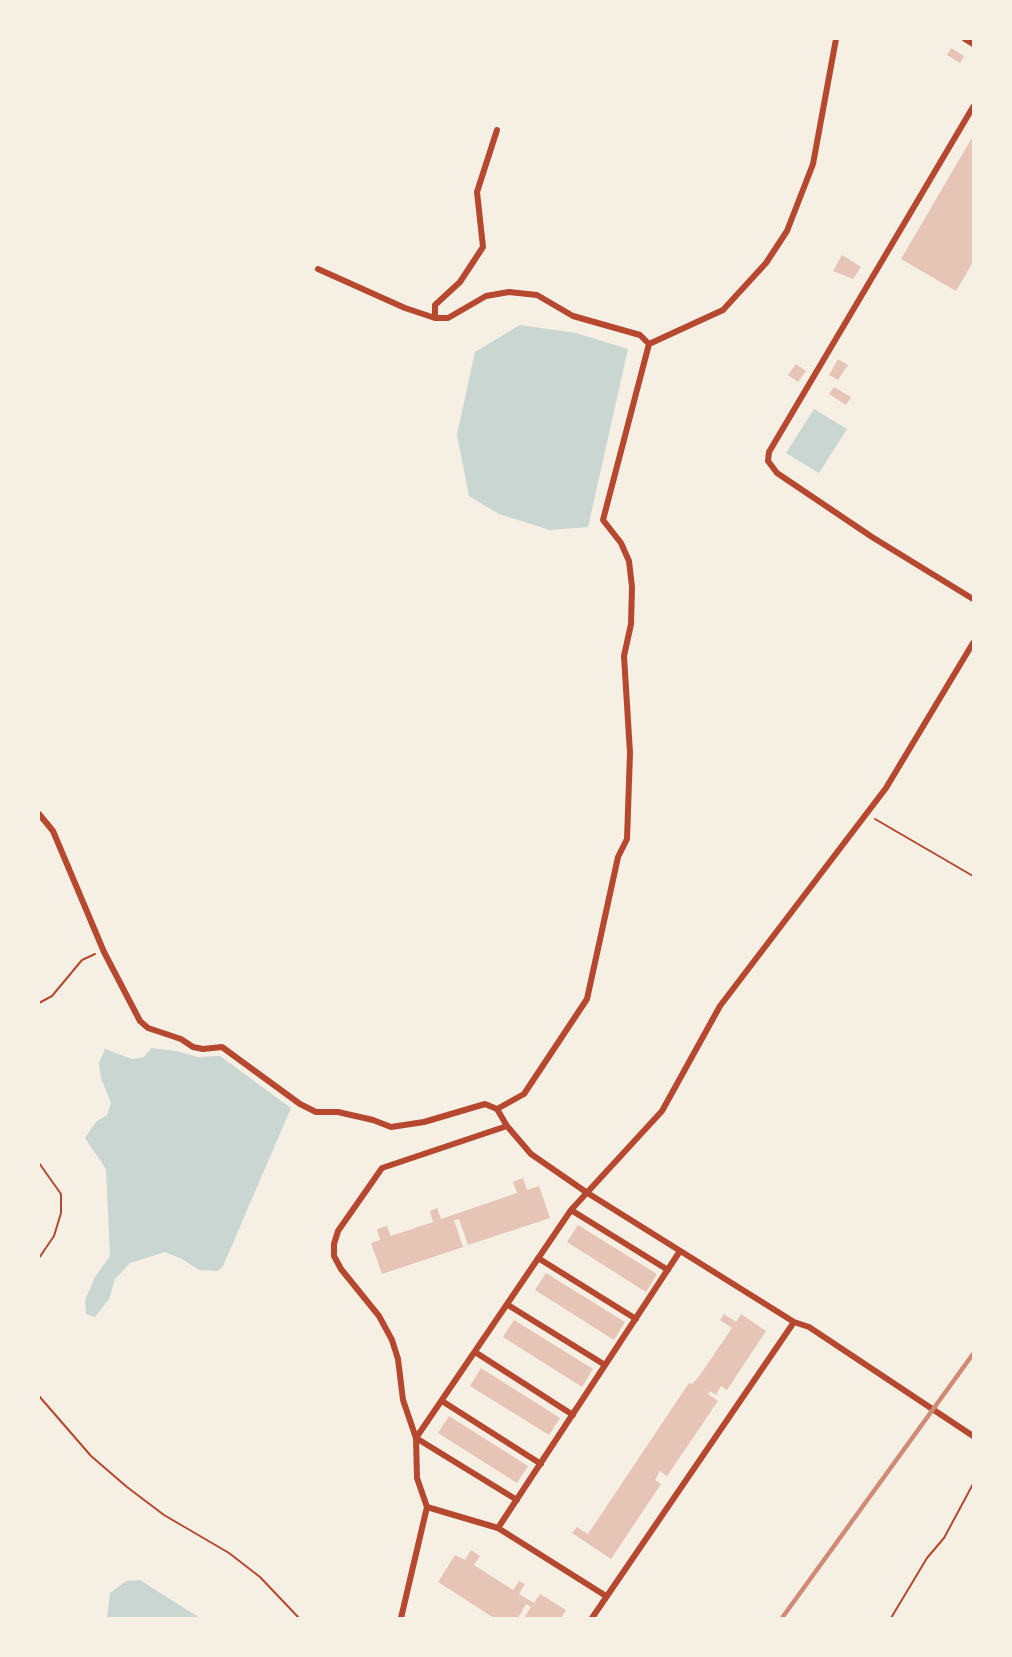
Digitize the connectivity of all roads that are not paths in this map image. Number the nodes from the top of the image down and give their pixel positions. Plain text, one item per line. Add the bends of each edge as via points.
1 (836, 39) edge
2 (965, 39) edge
3 (973, 44) edge
4 (973, 107) edge
5 (497, 130) dead end
6 (318, 269) dead end
7 (435, 318) junction
8 (649, 344) junction
9 (973, 600) edge
10 (973, 643) edge
11 (39, 813) edge
12 (497, 1109) junction
13 (507, 1126) junction
14 (586, 1192) junction
15 (571, 1210) junction
16 (680, 1251) junction
17 (538, 1258) junction
18 (668, 1270) junction
19 (508, 1305) junction
20 (636, 1319) junction
21 (794, 1322) junction
22 (475, 1352) junction
23 (605, 1365) junction
24 (442, 1401) junction
25 (573, 1415) junction
26 (973, 1436) edge
27 (416, 1438) junction
28 (541, 1464) junction
29 (517, 1500) junction
30 (427, 1507) junction
31 (498, 1528) junction
32 (606, 1596) junction
33 (401, 1618) edge
34 (592, 1618) edge

1 - 8 street via 813,164 787,231 766,263 723,310
2 - 3 street
4 - 9 street via 769,452 768,461 786,480
5 - 7 street via 477,192 483,248 460,282 435,305
6 - 7 street
7 - 8 street via 448,318 486,296 537,295 573,316 640,335
8 - 12 street via 603,520 625,552 632,587 631,624 624,656 630,753 627,839 618,857 587,999 524,1095
10 - 14 street via 886,788 720,1006 662,1111
11 - 12 street via 57,839 104,952 140,1021 148,1028 193,1047 222,1047 316,1112 355,1116 391,1127 485,1104
12 - 13 street
13 - 14 street via 531,1154
13 - 27 street via 382,1168 338,1231 334,1244 334,1256 341,1269 379,1316 392,1340 403,1400
14 - 15 street
14 - 16 street
15 - 17 street
15 - 18 street
16 - 18 street
16 - 21 street
17 - 19 street
17 - 20 street
18 - 20 street
19 - 22 street
19 - 23 street
20 - 23 street
21 - 26 street via 809,1327
21 - 32 street
22 - 24 street
22 - 25 street
23 - 25 street
24 - 27 street
24 - 28 street
25 - 28 street
27 - 29 street
27 - 30 street via 417,1478
28 - 29 street
29 - 31 street
30 - 31 street
30 - 33 street
31 - 32 street
32 - 34 street

